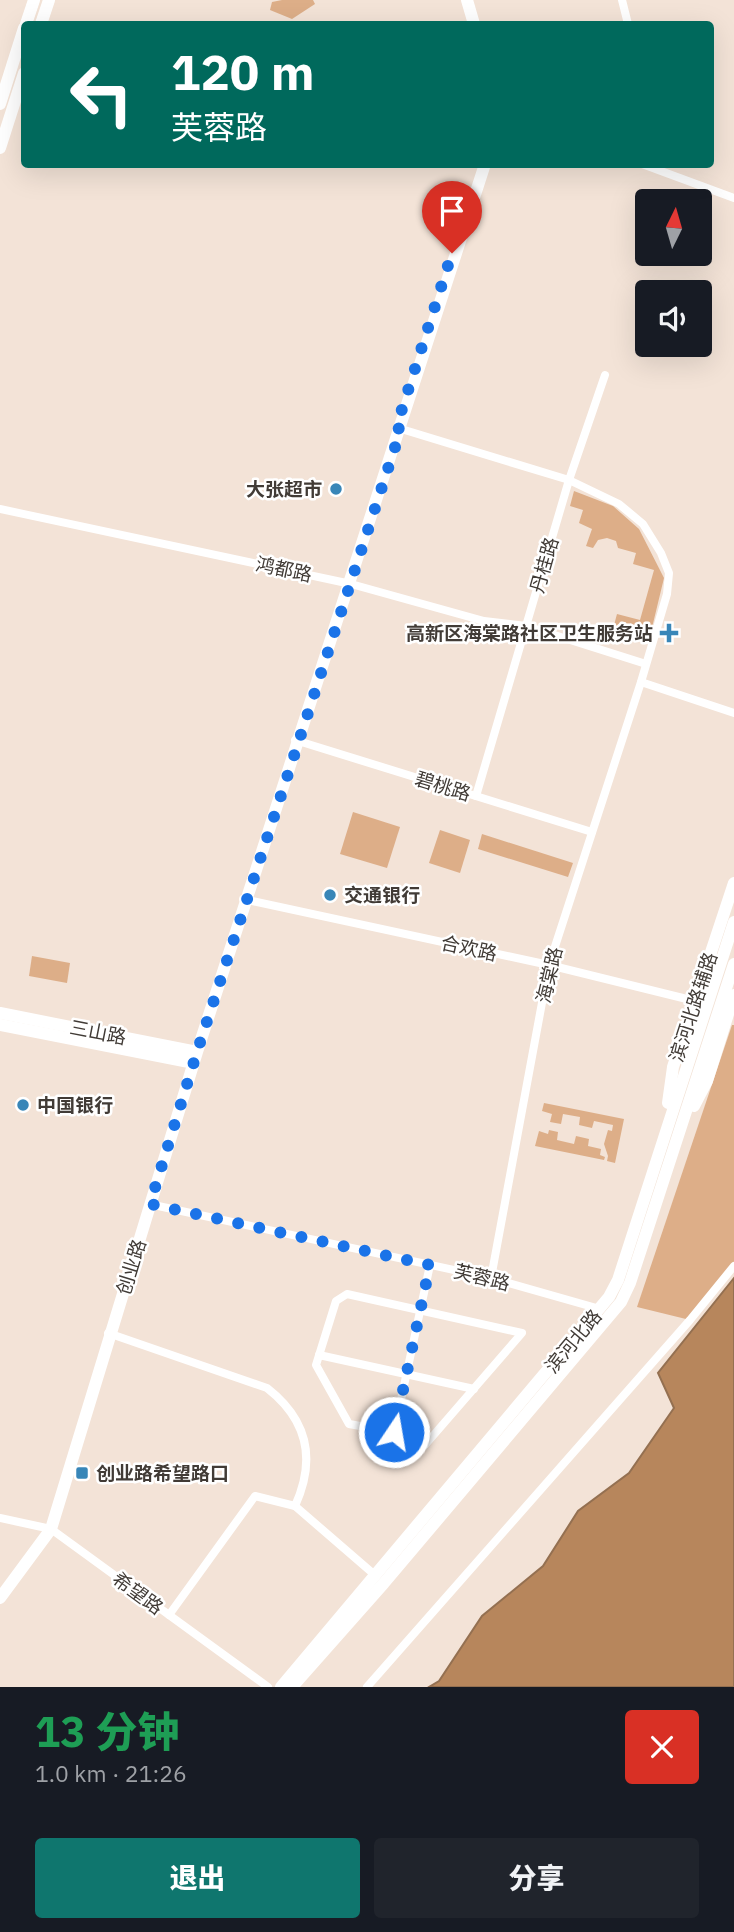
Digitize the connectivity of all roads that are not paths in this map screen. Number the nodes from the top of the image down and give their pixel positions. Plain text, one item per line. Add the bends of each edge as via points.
1 (34, 0) edge
2 (49, 0) edge
3 (467, 0) edge
4 (473, 0) edge
5 (622, 0) edge
6 (27, 21) edge
7 (42, 21) edge
8 (473, 21) edge
9 (479, 21) edge
10 (627, 21) edge
11 (21, 38) edge
12 (21, 81) edge
13 (0, 104) edge
14 (2, 134) edge
15 (0, 148) edge
16 (479, 168) edge
17 (484, 168) edge
18 (651, 168) edge
19 (734, 198) edge
20 (605, 375) dead end
21 (398, 429) junction
22 (569, 480) junction
23 (0, 509) edge
24 (348, 583) junction
25 (526, 626) junction
26 (646, 664) junction
27 (641, 681) junction
28 (734, 713) edge
29 (297, 740) junction
30 (476, 796) junction
31 (592, 832) junction
32 (734, 883) edge
33 (245, 900) junction
34 (734, 922) edge
35 (734, 964) edge
36 (549, 965) junction
37 (734, 995) edge
38 (695, 1001) junction
39 (0, 1013) edge
40 (0, 1025) edge
41 (193, 1057) junction
42 (663, 1134) junction
43 (678, 1138) junction
44 (148, 1203) junction
45 (430, 1265) junction
46 (734, 1266) edge
47 (491, 1278) junction
48 (420, 1311) junction
49 (606, 1311) junction
50 (108, 1333) junction
51 (319, 1354) junction
52 (407, 1373) junction
53 (474, 1389) junction
54 (394, 1432) junction
55 (295, 1506) junction
56 (0, 1518) edge
57 (48, 1528) junction
58 (379, 1579) junction
59 (0, 1589) edge
60 (0, 1598) edge
61 (169, 1615) junction
62 (268, 1687) edge
63 (281, 1687) edge
64 (292, 1687) edge
65 (367, 1687) edge

1 - 6 street
2 - 7 street
3 - 8 street
4 - 9 street
5 - 10 street
11 - 13 street
12 - 14 street
14 - 15 street
16 - 21 street, 创业路
17 - 21 street, 创业路
18 - 19 street
20 - 22 street, 丹桂路
21 - 22 street, 海棠路
21 - 24 street, 创业路
22 - 25 street, 丹桂路
22 - 26 street, 海棠路 via 619,504 643,524 661,553 669,573 667,594
23 - 24 street, 鸿都路
24 - 25 street, 鸿都路 via 484,621
24 - 29 street, 创业路
25 - 26 street, 鸿都路
25 - 30 street, 丹桂路
26 - 27 street, 海棠路
27 - 28 street
27 - 31 street, 海棠路
29 - 30 street, 碧桃路
29 - 33 street, 创业路
30 - 31 street, 碧桃路
31 - 36 street, 海棠路
32 - 38 street, 滨河北路辅路
33 - 36 street, 合欢路
33 - 41 street, 创业路
34 - 42 street, 滨河北路
35 - 43 street, 滨河北路
36 - 38 street, 合欢路
36 - 47 street, 海棠路
37 - 43 street, 滨河北路辅路 via 707,1082
38 - 42 street, 滨河北路辅路 via 673,1067
39 - 41 street, 三山路
40 - 41 street, 三山路
41 - 44 street, 创业路
42 - 49 street, 滨河北路
43 - 49 street, 滨河北路 via 630,1283
44 - 45 street, 芙蓉路
44 - 50 street, 创业路
45 - 47 street, 芙蓉路
45 - 48 street
46 - 65 street
47 - 49 street, 芙蓉路
48 - 51 street via 347,1294 336,1301
48 - 52 street
48 - 53 street via 522,1333
49 - 58 street, 滨河北路
50 - 55 street via 267,1388 282,1400 297,1419 305,1444 307,1466
50 - 57 street, 创业路
51 - 52 street
51 - 54 street via 316,1365 349,1424
52 - 53 street
52 - 54 street
53 - 54 street via 425,1445
55 - 58 street
55 - 61 street via 255,1496
56 - 57 street, 希望路
57 - 59 street, 创业路
57 - 60 street, 创业路
57 - 61 street, 希望路
58 - 63 street, 滨河北路
58 - 64 street, 滨河北路
61 - 62 street, 希望路

